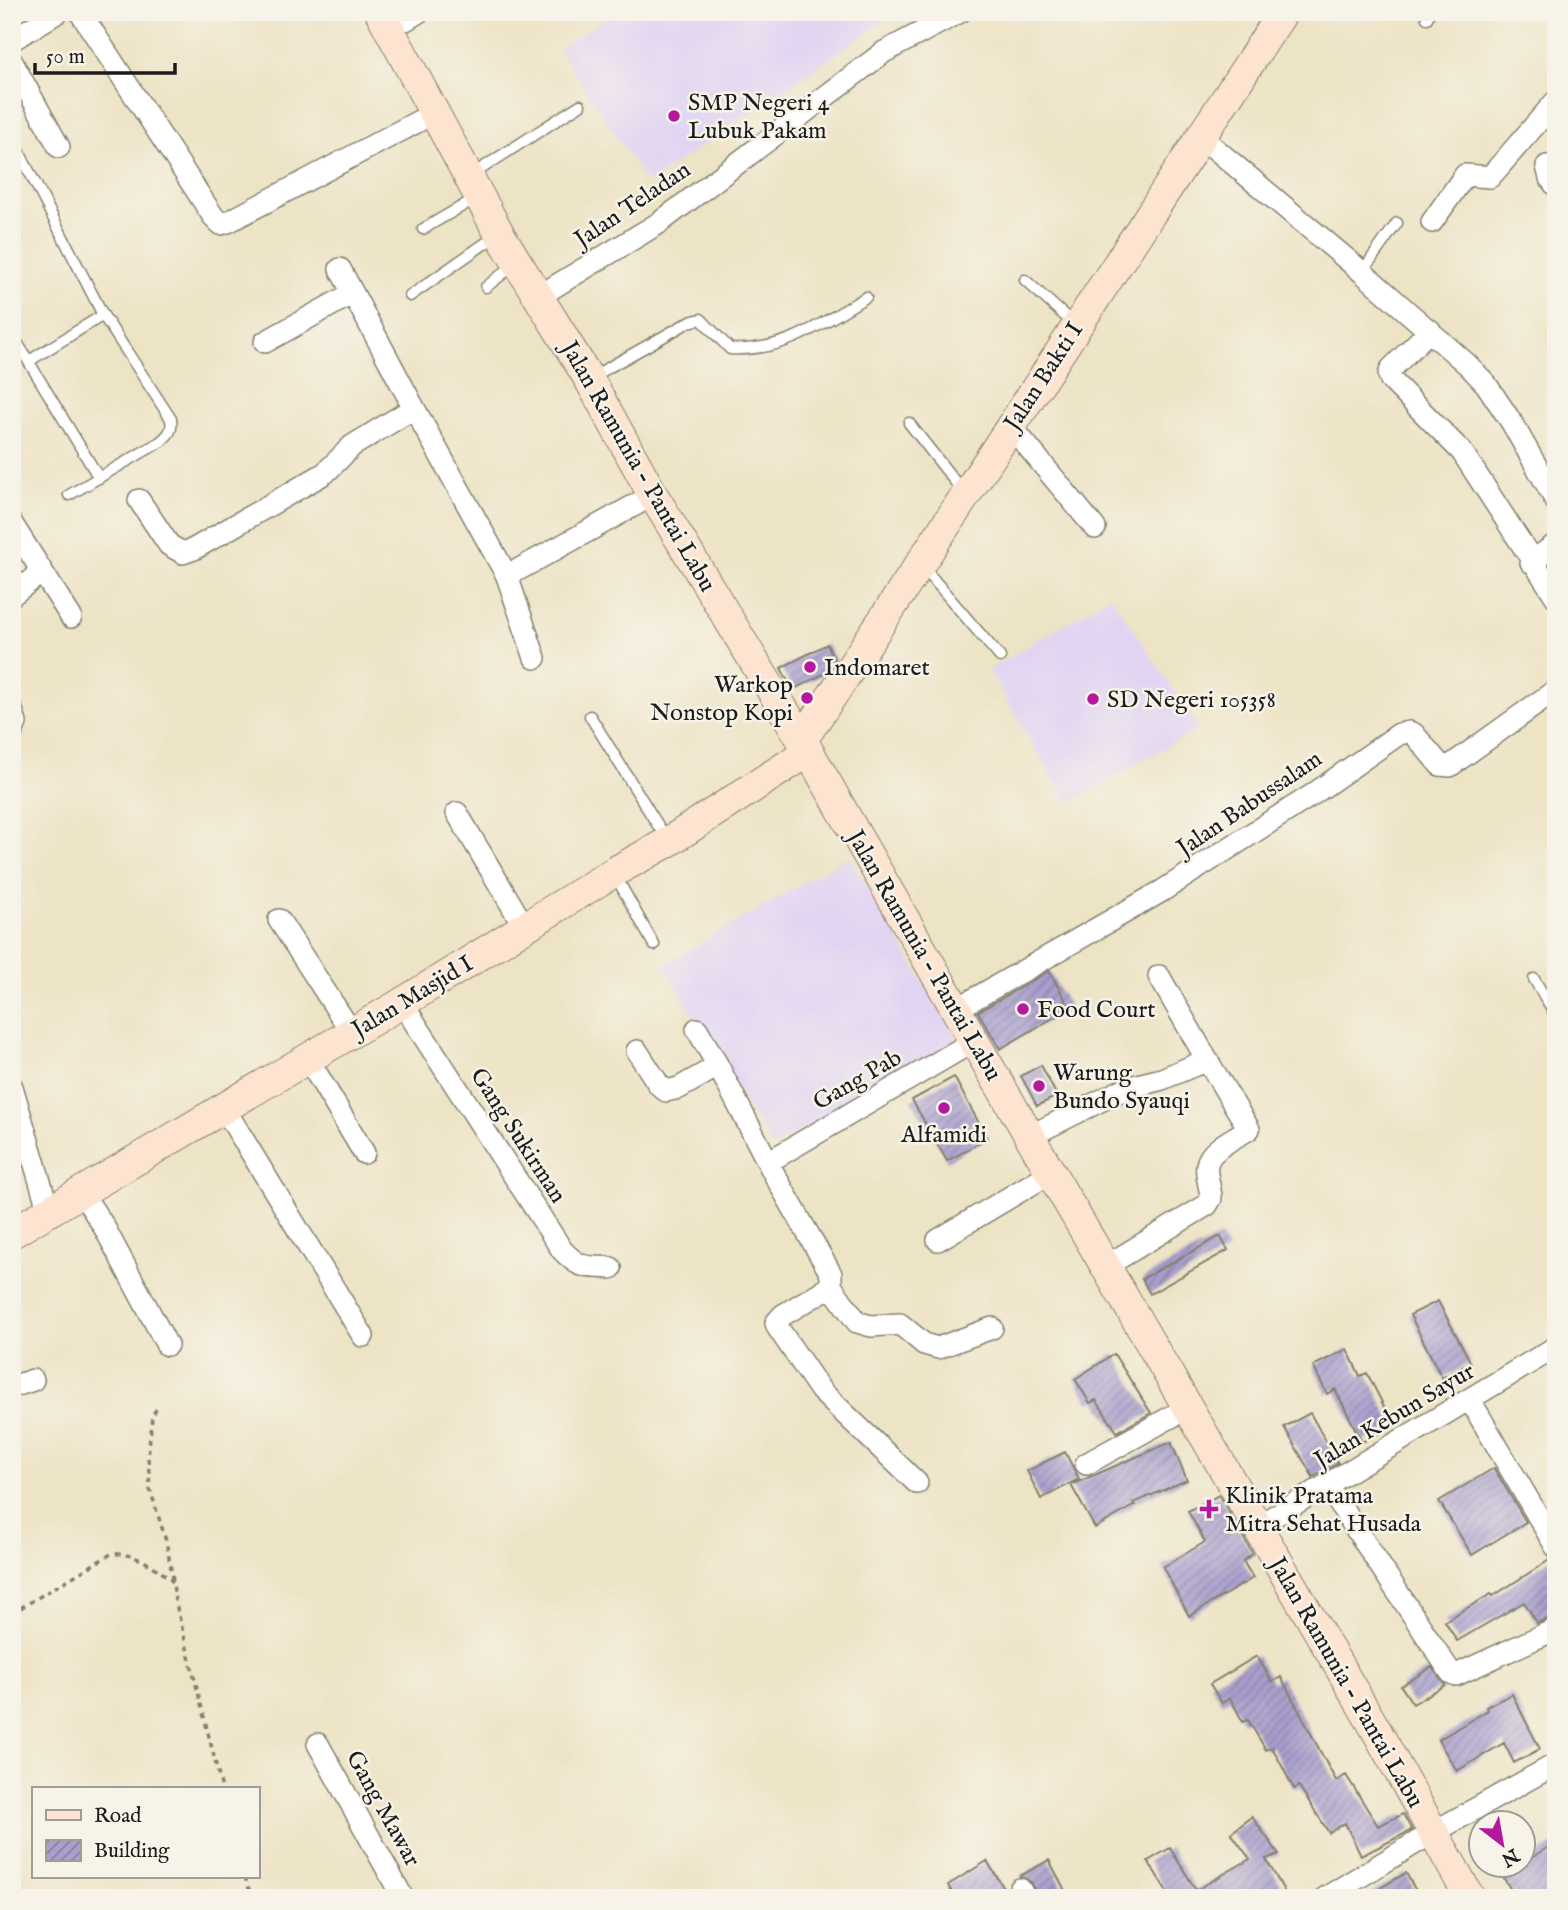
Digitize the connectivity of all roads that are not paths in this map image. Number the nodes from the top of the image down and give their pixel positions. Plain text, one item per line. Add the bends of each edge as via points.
1 (58, 12) edge
2 (80, 12) edge
3 (380, 12) edge
4 (396, 12) edge
5 (429, 12) edge
6 (960, 12) edge
7 (1283, 12) edge
8 (12, 40) edge
9 (12, 62) edge
10 (1556, 102) edge
11 (580, 105) dead end
12 (434, 113) junction
13 (12, 138) edge
14 (1200, 138) junction
15 (59, 146) dead end
16 (1547, 166) dead end
17 (1556, 186) edge
18 (473, 187) junction
19 (1432, 222) dead end
20 (1397, 223) dead end
21 (423, 229) dead end
22 (499, 233) junction
23 (518, 263) junction
24 (340, 269) dead end
25 (1362, 272) junction
26 (1025, 280) dead end
27 (486, 287) dead end
28 (353, 293) junction
29 (410, 296) dead end
30 (539, 296) junction
31 (866, 297) dead end
32 (103, 315) junction
33 (1076, 326) junction
34 (1430, 330) junction
35 (12, 334) edge
36 (264, 342) dead end
37 (29, 361) junction
38 (589, 379) junction
39 (414, 408) junction
40 (909, 423) dead end
41 (1010, 425) junction
42 (99, 478) junction
43 (69, 495) dead end
44 (653, 495) junction
45 (966, 495) junction
46 (139, 500) dead end
47 (1556, 501) edge
48 (12, 524) edge
49 (1095, 528) dead end
50 (1556, 544) edge
51 (1531, 562) junction
52 (921, 565) junction
53 (40, 569) junction
54 (507, 576) junction
55 (12, 595) edge
56 (1556, 597) edge
57 (71, 617) dead end
58 (1000, 657) dead end
59 (535, 658) dead end
60 (1556, 690) edge
61 (12, 710) edge
62 (590, 716) dead end
63 (12, 732) edge
64 (805, 746) junction
65 (457, 813) dead end
66 (668, 842) junction
67 (614, 872) junction
68 (279, 920) dead end
69 (524, 928) junction
70 (654, 945) dead end
71 (1159, 976) dead end
72 (1534, 979) dead end
73 (402, 1003) junction
74 (955, 1010) junction
75 (1556, 1016) edge
76 (697, 1029) dead end
77 (352, 1033) junction
78 (974, 1041) junction
79 (637, 1051) dead end
80 (308, 1059) junction
81 (1207, 1060) junction
82 (718, 1066) junction
83 (12, 1087) edge
84 (224, 1108) junction
85 (1030, 1136) junction
86 (364, 1153) dead end
87 (768, 1162) junction
88 (1052, 1172) junction
89 (81, 1192) junction
90 (49, 1212) junction
91 (12, 1233) edge
92 (938, 1240) dead end
93 (1106, 1266) junction
94 (611, 1268) dead end
95 (831, 1286) junction
96 (992, 1328) dead end
97 (363, 1336) dead end
98 (167, 1345) dead end
99 (1556, 1347) edge
100 (33, 1380) dead end
101 (12, 1387) edge
102 (1470, 1400) junction
103 (1189, 1408) junction
104 (1086, 1464) dead end
105 (917, 1483) dead end
106 (1327, 1485) junction
107 (1258, 1526) junction
108 (1556, 1547) edge
109 (1556, 1629) edge
110 (318, 1744) dead end
111 (1556, 1764) edge
112 (1432, 1833) junction
113 (403, 1898) edge
114 (1325, 1898) edge
115 (1470, 1898) edge

1 - 8 street
2 - 12 street via 221,223
3 - 12 main road, Jalan Ramunia - Pantai Labu
4 - 5 lane via 401,23 408,25
6 - 30 street, Jalan Teladan via 884,52 659,223
7 - 14 main road, Jalan Bakti I
9 - 15 street
10 - 19 street via 1490,177 1465,175
11 - 18 lane
12 - 18 main road, Jalan Ramunia - Pantai Labu
13 - 32 lane
14 - 25 street
14 - 33 main road, Jalan Bakti I
16 - 17 street
18 - 21 lane
18 - 22 main road, Jalan Ramunia - Pantai Labu
20 - 25 lane
22 - 23 main road, Jalan Ramunia - Pantai Labu
22 - 29 lane
23 - 27 lane
23 - 30 main road, Jalan Ramunia - Pantai Labu
24 - 28 street
25 - 34 street
26 - 33 lane
28 - 36 street
28 - 39 street
30 - 38 main road, Jalan Ramunia - Pantai Labu
31 - 38 lane via 796,339 749,350 730,349 701,319 689,322
32 - 37 lane
32 - 42 lane via 172,425 160,442
33 - 41 main road, Jalan Bakti I
34 - 47 street via 1486,384
34 - 51 street via 1391,369 1391,380 1462,452
35 - 37 lane
37 - 42 lane
38 - 44 main road, Jalan Ramunia - Pantai Labu
39 - 46 street via 352,446 325,473 183,553 169,545
39 - 54 street
40 - 45 lane
41 - 45 main road, Jalan Bakti I
41 - 49 street
42 - 43 lane
44 - 54 street
44 - 64 main road, Jalan Ramunia - Pantai Labu
45 - 52 main road, Jalan Bakti I
48 - 53 street
50 - 51 street
51 - 56 street
52 - 58 lane
52 - 64 main road, Jalan Bakti I
53 - 55 street
53 - 57 street
54 - 59 street
60 - 74 street, Jalan Babussalam via 1450,766 1440,765 1414,734 1399,734 1162,891
61 - 63 street via 16,723
62 - 66 lane
64 - 66 main road, Jalan Masjid I
64 - 74 main road, Jalan Ramunia - Pantai Labu
65 - 69 street
66 - 67 main road, Jalan Masjid I
67 - 69 main road, Jalan Masjid I
67 - 70 lane
68 - 77 street
69 - 73 main road, Jalan Masjid I
71 - 81 street
72 - 75 lane
73 - 77 main road, Jalan Masjid I
73 - 94 street, Gang Sukirman via 562,1250 581,1266
74 - 78 main road, Jalan Ramunia - Pantai Labu
76 - 82 street
77 - 80 main road, Jalan Masjid I
78 - 85 main road, Jalan Ramunia - Pantai Labu
78 - 87 street, Gang Pab
79 - 82 street via 668,1091
80 - 84 main road, Jalan Masjid I
80 - 86 street
81 - 85 street via 1126,1088
81 - 93 street via 1249,1129 1209,1159 1211,1198 1207,1205
82 - 87 street
83 - 90 street
84 - 89 main road, Jalan Masjid I
84 - 97 street
85 - 88 main road, Jalan Ramunia - Pantai Labu
87 - 95 street via 831,1274
88 - 92 street
88 - 93 main road, Jalan Ramunia - Pantai Labu
89 - 90 main road, Jalan Masjid I
89 - 98 street
90 - 91 main road, Jalan Masjid I
93 - 103 main road, Jalan Ramunia - Pantai Labu
95 - 96 street via 857,1322 900,1324 930,1347 946,1347
95 - 105 street via 783,1315 776,1323 778,1328 821,1391
99 - 102 street, Jalan Kebun Sayur
100 - 101 street
102 - 106 street, Jalan Kebun Sayur
102 - 108 street
103 - 104 street
103 - 107 main road, Jalan Ramunia - Pantai Labu
106 - 107 street, Jalan Kebun Sayur
106 - 109 street via 1451,1674
107 - 112 main road, Jalan Ramunia - Pantai Labu
110 - 113 street, Gang Mawar
111 - 112 street
112 - 114 street
112 - 115 main road, Jalan Ramunia - Pantai Labu

